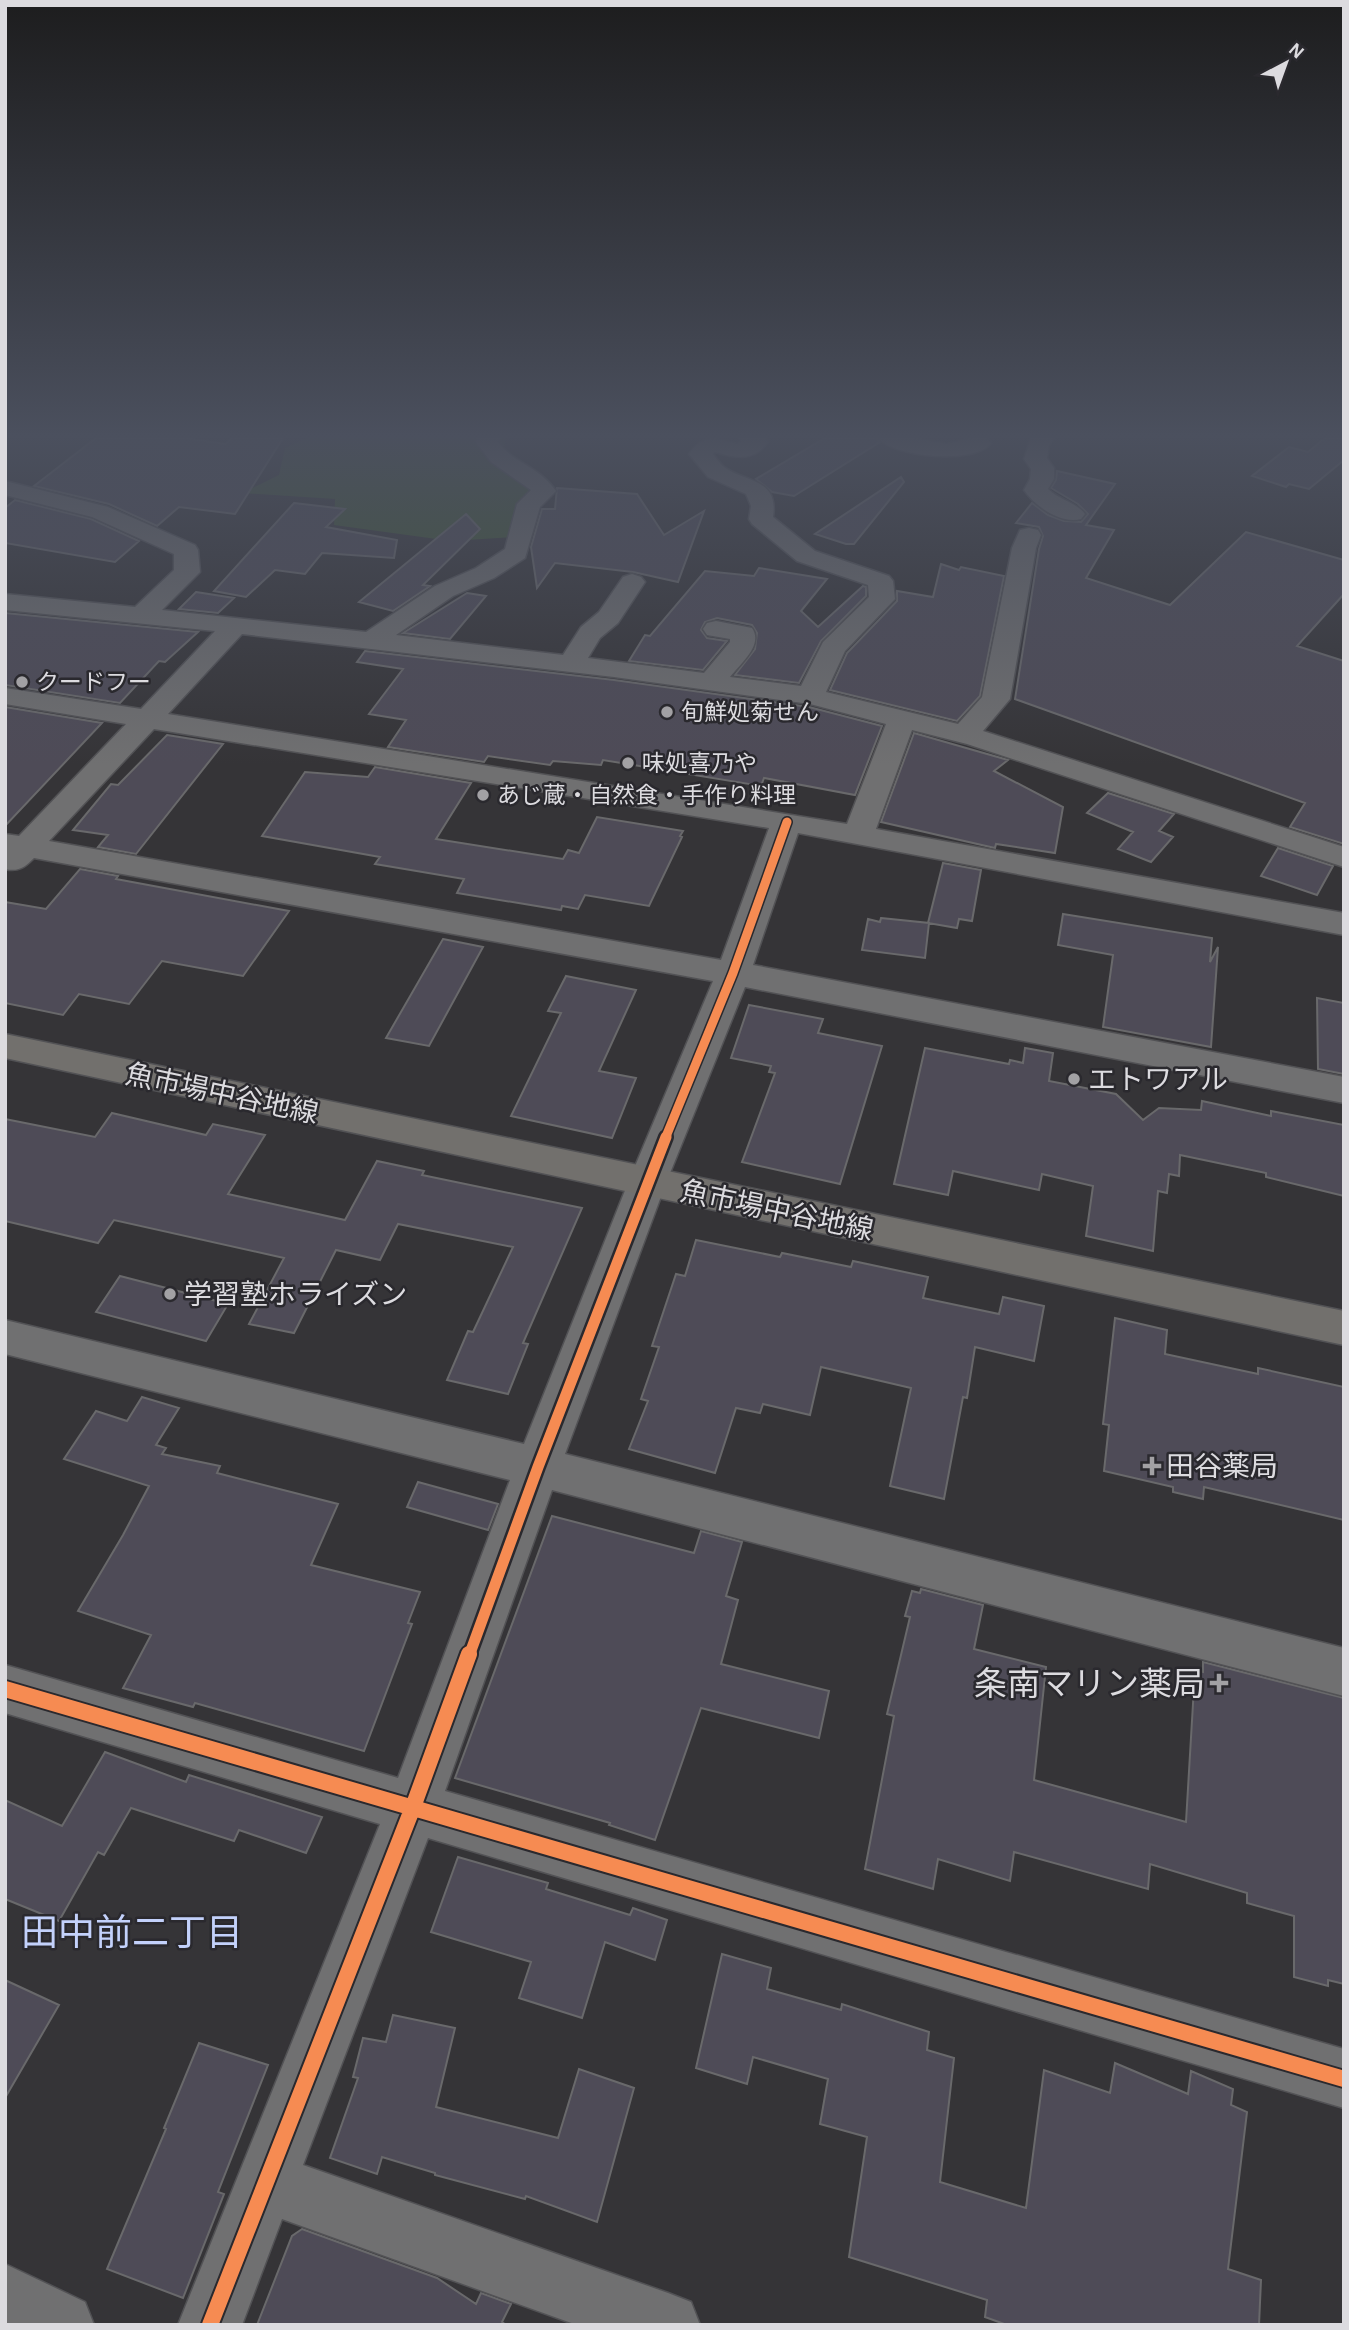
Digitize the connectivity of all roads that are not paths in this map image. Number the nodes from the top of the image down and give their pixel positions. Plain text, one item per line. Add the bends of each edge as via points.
1 (179, 547) edge
2 (518, 547) edge
3 (795, 547) edge
4 (1024, 547) edge
5 (632, 582) dead end
6 (5, 603) edge
7 (141, 617) junction
8 (236, 626) junction
9 (716, 629) dead end
10 (371, 640) junction
11 (571, 664) junction
12 (711, 682) junction
13 (5, 696) edge
14 (810, 696) junction
15 (147, 719) junction
16 (902, 719) junction
17 (964, 735) junction
18 (787, 822) junction
19 (858, 835) junction
20 (12, 853) edge
21 (1344, 857) edge
22 (1344, 924) edge
23 (733, 973) junction
24 (5, 1046) edge
25 (1344, 1090) edge
26 (647, 1183) junction
27 (1344, 1328) edge
28 (5, 1338) edge
29 (538, 1467) junction
30 (1344, 1672) edge
31 (5, 1689) edge
32 (413, 1807) junction
33 (1344, 2079) edge
34 (266, 2183) junction
35 (5, 2296) edge
36 (62, 2325) edge
37 (210, 2325) edge
38 (668, 2325) edge

1 - 7 street via 186,550 187,572
2 - 10 street via 516,553 485,573 444,591
3 - 14 street via 806,556 880,582 882,599 833,649
4 - 17 street via 996,699
5 - 11 street
6 - 7 street
7 - 8 street
8 - 10 street
8 - 15 street
9 - 12 street via 743,634 743,643
10 - 11 street
11 - 12 street
12 - 14 street
13 - 15 street
14 - 16 street
15 - 18 street
15 - 20 street
16 - 17 street
16 - 19 street
17 - 21 street
18 - 19 street
18 - 23 street
19 - 22 street
20 - 23 street
23 - 25 street
23 - 26 street
24 - 26 street, 魚市場中谷地線
26 - 27 street, 魚市場中谷地線
26 - 29 street
28 - 29 street
29 - 30 street
29 - 32 street
31 - 32 street
32 - 33 street
32 - 34 street
34 - 37 street
34 - 38 street
35 - 36 street

